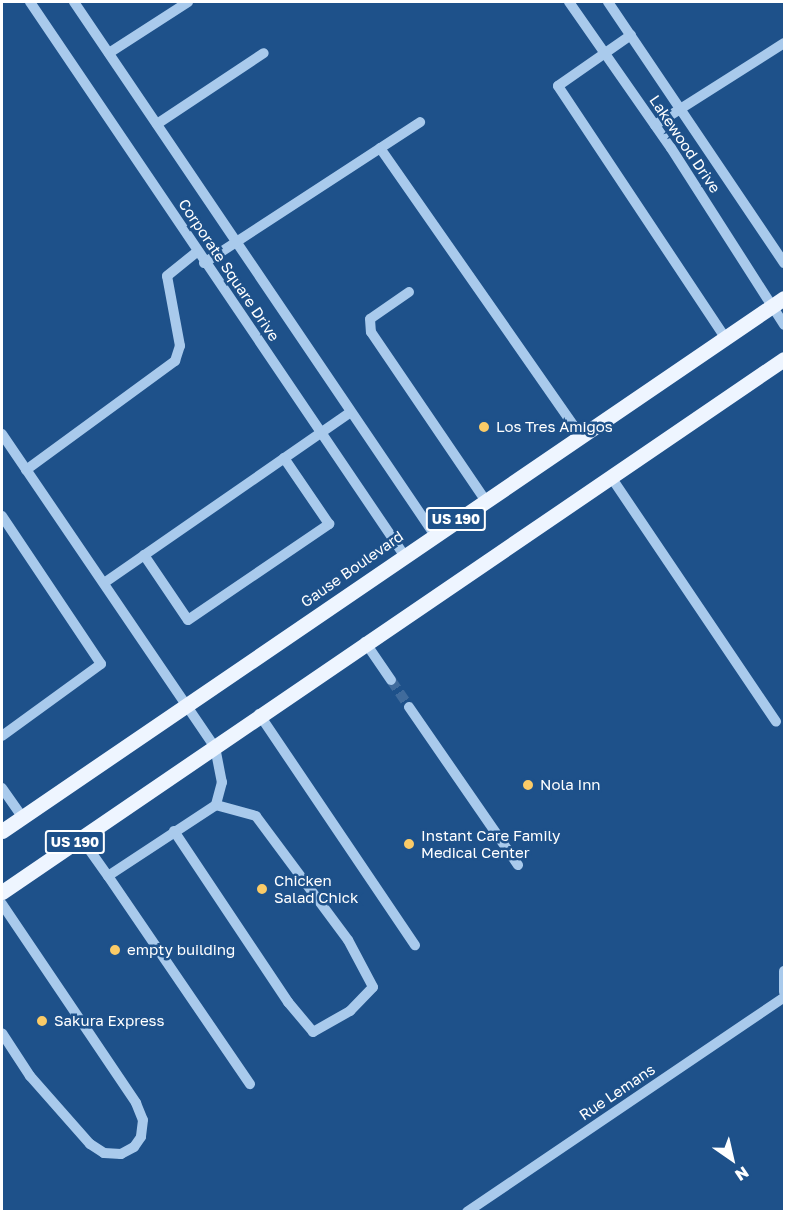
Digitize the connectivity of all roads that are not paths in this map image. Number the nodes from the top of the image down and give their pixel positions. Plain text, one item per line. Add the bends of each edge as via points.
1 (30, 2) edge
2 (74, 2) edge
3 (188, 2) edge
4 (569, 2) edge
5 (608, 2) edge
6 (631, 35) junction
7 (784, 43) edge
8 (109, 53) junction
9 (264, 54) dead end
10 (605, 54) junction
11 (681, 110) junction
12 (420, 122) dead end
13 (157, 124) junction
14 (655, 125) junction
15 (381, 148) junction
16 (237, 243) junction
17 (197, 252) junction
18 (204, 263) junction
19 (784, 263) edge
20 (409, 292) dead end
21 (779, 302) edge
22 (784, 325) edge
23 (725, 337) junction
24 (784, 359) edge
25 (351, 412) junction
26 (322, 432) junction
27 (2, 434) edge
28 (580, 435) junction
29 (5, 447) edge
30 (284, 458) junction
31 (26, 470) junction
32 (611, 477) junction
33 (485, 500) junction
34 (2, 516) edge
35 (434, 534) junction
36 (144, 555) junction
37 (404, 555) junction
38 (104, 583) junction
39 (365, 642) junction
40 (391, 680) tunnel mouth
41 (188, 703) junction
42 (409, 707) tunnel mouth
43 (259, 714) junction
44 (776, 722) dead end
45 (2, 736) edge
46 (215, 747) junction
47 (2, 788) edge
48 (216, 805) junction
49 (22, 818) junction
50 (2, 831) edge
51 (174, 831) junction
52 (81, 838) junction
53 (518, 865) dead end
54 (108, 876) junction
55 (2, 892) edge
56 (2, 904) edge
57 (415, 945) dead end
58 (784, 971) edge
59 (784, 992) edge
60 (784, 997) edge
61 (2, 1033) edge
62 (250, 1084) dead end
63 (467, 1212) edge

1 - 17 street, Corporate Square Drive
2 - 8 street, Corporate Square Drive
3 - 8 street
4 - 10 street, Lakewood Drive
5 - 6 street, Lakewood Drive
6 - 10 street
6 - 11 street, Lakewood Drive
7 - 11 street
8 - 13 street, Corporate Square Drive
9 - 13 street
10 - 14 street, Lakewood Drive
10 - 23 street via 558,86
11 - 14 street
11 - 19 street, Lakewood Drive
12 - 15 street
13 - 16 street, Corporate Square Drive
14 - 21 street, Lakewood Drive
15 - 16 street
15 - 28 street
16 - 18 street
16 - 25 street, Corporate Square Drive
17 - 18 street, Corporate Square Drive
17 - 31 street via 167,276 180,346 175,361
18 - 26 street, Corporate Square Drive
20 - 33 street via 370,319 371,332
21 - 22 street, Lakewood Drive
21 - 23 main road, Gause Boulevard / US 190
23 - 28 main road, Gause Boulevard / US 190
24 - 32 main road, US 190
25 - 26 street
25 - 35 street, Corporate Square Drive
26 - 30 street
26 - 37 street, Corporate Square Drive
27 - 29 street
28 - 33 main road, Gause Boulevard / US 190
29 - 31 street
30 - 36 street
30 - 36 street via 328,524 310,537 188,620
31 - 38 street
32 - 39 main road, US 190
32 - 44 street
33 - 35 main road, Gause Boulevard / US 190
34 - 45 street via 101,664
35 - 37 main road, Gause Boulevard / US 190
36 - 38 street
37 - 41 main road, Gause Boulevard / US 190
38 - 41 street
39 - 40 street
39 - 43 main road, US 190
41 - 46 street
41 - 49 main road, Gause Boulevard / US 190
42 - 53 street
43 - 46 main road, US 190
43 - 57 street
46 - 48 street via 222,782
46 - 52 main road, US 190
47 - 49 street
48 - 51 street
48 - 51 street via 255,816 348,940 373,987 350,1011 313,1032 288,1002
49 - 50 main road, Gause Boulevard / US 190
51 - 54 street
52 - 54 street
52 - 55 main road, US 190
54 - 62 street
56 - 61 street via 136,1103 143,1120 141,1137 134,1147 121,1154 104,1153 90,1144 30,1076
58 - 59 street
60 - 63 street, Rue Lemans

